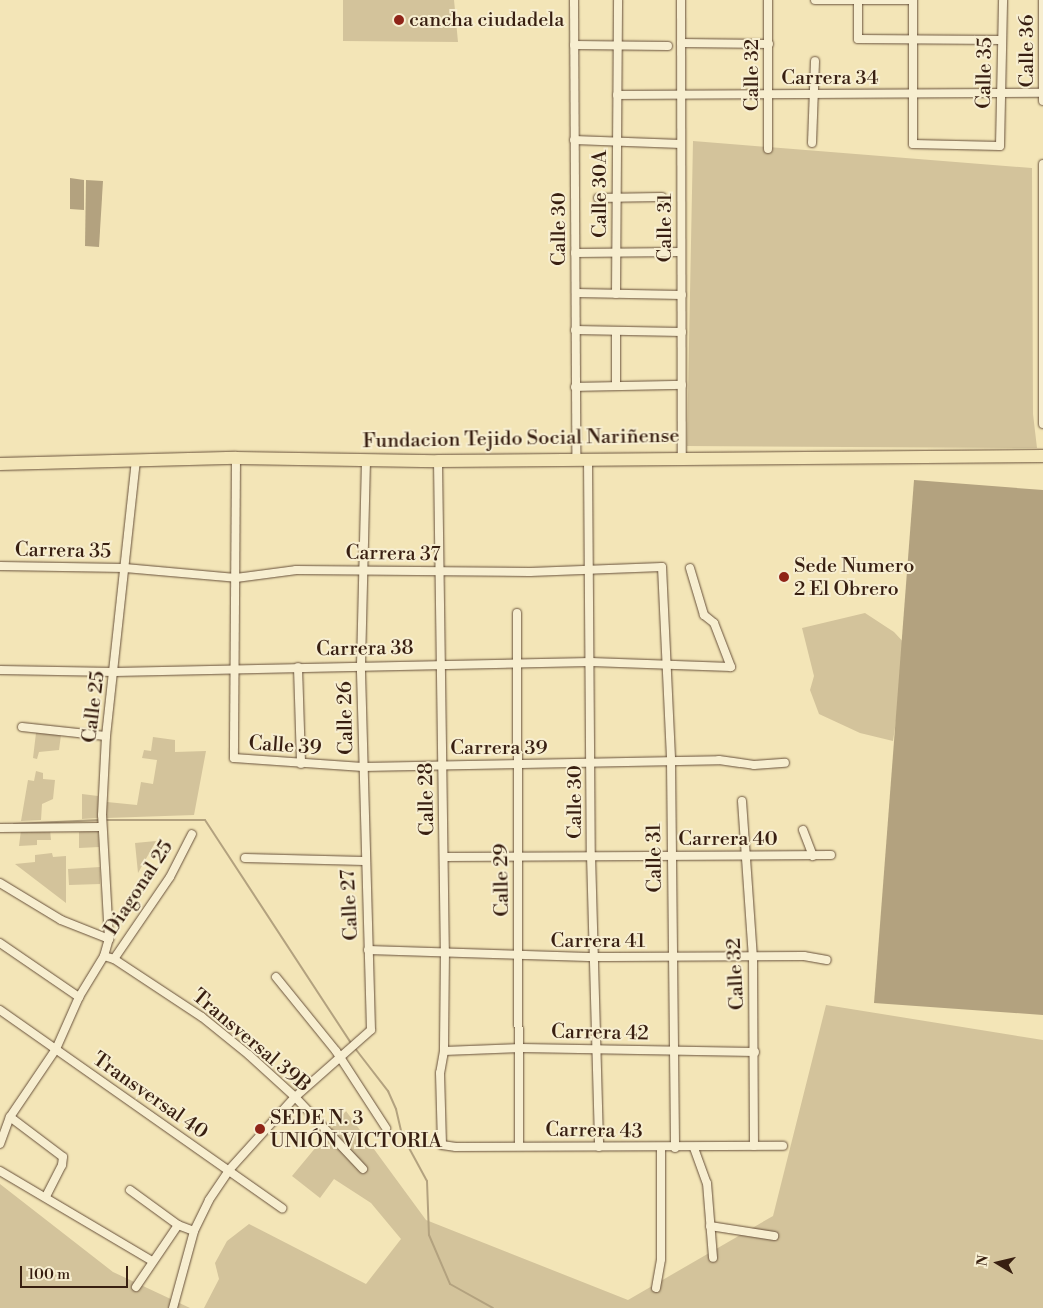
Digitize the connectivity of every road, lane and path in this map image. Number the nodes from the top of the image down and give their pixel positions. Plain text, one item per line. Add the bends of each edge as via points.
1 (574, 0) edge
2 (618, 0) edge
3 (681, 0) edge
4 (768, 0) edge
5 (858, 0) edge
6 (913, 0) edge
7 (1002, 0) edge
8 (1043, 0) edge
9 (815, 1) edge
10 (913, 38) junction
11 (1002, 40) junction
12 (681, 43) junction
13 (769, 44) junction
14 (574, 45) junction
15 (618, 45) junction
16 (668, 46) dead end
17 (815, 61) dead end
18 (913, 93) junction
19 (1000, 93) junction
20 (1043, 93) edge
21 (769, 94) junction
22 (813, 94) junction
23 (617, 95) junction
24 (681, 96) junction
25 (1043, 101) edge
26 (574, 140) junction
27 (617, 143) junction
28 (812, 143) dead end
29 (681, 144) junction
30 (768, 149) dead end
31 (1043, 164) edge
32 (662, 197) dead end
33 (598, 198) dead end
34 (616, 198) junction
35 (616, 252) junction
36 (681, 252) junction
37 (575, 253) junction
38 (1042, 269) edge
39 (576, 293) junction
40 (616, 294) junction
41 (682, 295) junction
42 (1042, 326) edge
43 (575, 330) junction
44 (616, 331) junction
45 (682, 332) junction
46 (682, 385) junction
47 (616, 386) junction
48 (575, 387) junction
49 (1043, 424) edge
50 (1043, 456) edge
51 (682, 457) junction
52 (236, 458) junction
53 (582, 458) junction
54 (366, 460) junction
55 (438, 461) junction
56 (136, 462) junction
57 (0, 464) edge
58 (0, 566) edge
59 (662, 567) joint
60 (125, 568) junction
61 (690, 568) dead end
62 (364, 570) junction
63 (589, 570) junction
64 (440, 571) junction
65 (236, 578) junction
66 (517, 613) dead end
67 (591, 662) junction
68 (518, 663) junction
69 (361, 665) junction
70 (441, 665) junction
71 (666, 666) junction
72 (235, 667) junction
73 (298, 667) junction
74 (0, 670) edge
75 (115, 672) junction
76 (22, 727) dead end
77 (106, 736) junction
78 (671, 761) junction
79 (592, 763) junction
80 (785, 763) dead end
81 (301, 764) junction
82 (442, 764) junction
83 (518, 764) junction
84 (363, 767) junction
85 (742, 801) dead end
86 (101, 822) junction
87 (0, 828) edge
88 (803, 830) dead end
89 (192, 834) dead end
90 (743, 854) junction
91 (591, 855) junction
92 (670, 855) junction
93 (831, 855) dead end
94 (518, 856) junction
95 (813, 856) junction
96 (444, 857) junction
97 (245, 858) dead end
98 (364, 861) junction
99 (0, 883) edge
100 (109, 939) junction
101 (0, 943) edge
102 (368, 950) junction
103 (445, 951) junction
104 (104, 956) junction
105 (520, 956) junction
106 (596, 957) junction
107 (674, 957) junction
108 (753, 957) junction
109 (114, 959) junction
110 (827, 960) dead end
111 (276, 977) dead end
112 (79, 997) junction
113 (0, 1010) edge
114 (521, 1048) junction
115 (594, 1048) junction
116 (56, 1049) junction
117 (444, 1051) junction
118 (675, 1051) junction
119 (755, 1052) junction
120 (339, 1056) junction
121 (295, 1097) junction
122 (10, 1117) junction
123 (386, 1128) dead end
124 (440, 1137) joint
125 (0, 1144) edge
126 (519, 1146) junction
127 (754, 1146) junction
128 (783, 1146) dead end
129 (599, 1147) junction
130 (660, 1148) junction
131 (675, 1148) junction
132 (694, 1148) junction
133 (363, 1169) dead end
134 (229, 1170) junction
135 (0, 1171) edge
136 (130, 1190) dead end
137 (46, 1196) junction
138 (282, 1208) dead end
139 (178, 1225) junction
140 (710, 1226) junction
141 (194, 1231) junction
142 (774, 1236) dead end
143 (713, 1258) dead end
144 (152, 1261) junction
145 (136, 1287) dead end
146 (656, 1288) dead end
147 (173, 1308) edge

1 - 14 street, Calle 30
2 - 15 street
3 - 12 street, Calle 31
4 - 13 street, Calle 32
5 - 6 street
5 - 9 street
5 - 10 street via 858,39
6 - 10 street
7 - 11 street, Calle 35
8 - 20 street, Calle 36
10 - 11 street
10 - 18 street
11 - 19 street, Calle 35
12 - 13 street
12 - 24 street, Calle 31
13 - 21 street, Calle 32
14 - 15 street
14 - 26 street, Calle 30
15 - 16 street
15 - 23 street
17 - 22 street
18 - 19 street, Carrera 34
18 - 19 street, Calle 35 via 914,144 1000,146
18 - 22 street, Carrera 34
19 - 20 street, Carrera 34
20 - 25 street, Calle 36
21 - 22 street, Carrera 34
21 - 24 street, Carrera 34
21 - 30 street, Calle 32
22 - 28 street
23 - 24 street, Carrera 34
23 - 27 street, Calle 30A
24 - 29 street, Calle 31
26 - 27 street
26 - 37 street, Calle 30
27 - 29 street
27 - 34 street, Calle 30A
29 - 36 street, Calle 31
31 - 38 street
32 - 34 street
33 - 34 street
34 - 35 street, Calle 30A
35 - 36 street
35 - 37 street
35 - 40 street, Calle 30A
36 - 41 street, Calle 31
37 - 39 street, Calle 30
38 - 42 street
39 - 40 street
39 - 43 street, Calle 30
40 - 41 street
41 - 45 street, Calle 31
42 - 49 street
43 - 44 street
43 - 48 street, Calle 30
44 - 45 street
44 - 47 street
45 - 46 street, Calle 31
46 - 47 street
46 - 51 street, Calle 31
47 - 48 street
48 - 53 street, Calle 30
50 - 51 main road, Fundacion Tejido Social Nariñense
51 - 53 main road, Fundacion Tejido Social Nariñense
52 - 54 main road, Fundacion Tejido Social Nariñense
52 - 56 main road, Fundacion Tejido Social Nariñense
52 - 65 street
53 - 55 main road, Fundacion Tejido Social Nariñense
53 - 63 street, Calle 30
54 - 55 main road, Fundacion Tejido Social Nariñense
54 - 62 street, Calle 26
55 - 64 street, Calle 28
56 - 57 main road, Fundacion Tejido Social Nariñense
56 - 60 street, Calle 25
58 - 60 street, Carrera 35
59 - 63 street, Carrera 37
59 - 71 street, Calle 31
60 - 65 street, Carrera 37
60 - 75 street, Calle 25
61 - 71 street, Carrera 38 via 704,615 714,623 731,667
62 - 64 street, Carrera 37
62 - 65 street, Carrera 37 via 296,570
62 - 69 street, Calle 26
63 - 64 street, Carrera 37
63 - 67 street, Calle 30
64 - 70 street, Calle 28
65 - 72 street
66 - 68 street, Calle 29
67 - 68 street, Carrera 38
67 - 71 street, Carrera 38
67 - 79 street, Calle 30
68 - 70 street, Carrera 38
68 - 83 street, Calle 29
69 - 70 street, Carrera 38
69 - 73 street, Carrera 38
69 - 84 street, Calle 26
70 - 82 street, Calle 28
71 - 78 street, Calle 31
72 - 73 street, Carrera 38
72 - 75 street, Carrera 38
72 - 81 street, Calle 39 via 234,758
73 - 81 street
74 - 75 street, Carrera 38
75 - 77 street, Calle 25
76 - 77 street
77 - 86 street, Calle 25
78 - 79 street, Carrera 39
78 - 80 street, Carrera 39 via 718,760 754,766
78 - 92 street, Calle 31
79 - 83 street, Carrera 39
79 - 91 street, Calle 30
81 - 84 street, Calle 39
82 - 83 street, Carrera 39
82 - 84 street, Carrera 39
82 - 96 street, Calle 28
83 - 94 street, Calle 29
84 - 98 street, Calle 27
85 - 90 street, Calle 32
86 - 87 street
86 - 100 street, Calle 25
88 - 95 street
89 - 109 street, Diagonal 25 via 170,877
90 - 92 street, Carrera 40
90 - 95 street, Carrera 40
90 - 108 street, Calle 32
91 - 92 street, Carrera 40
91 - 94 street, Carrera 40
91 - 106 street, Calle 30
92 - 107 street, Calle 31
93 - 95 street, Carrera 40
94 - 96 street, Carrera 40
94 - 105 street, Calle 29
96 - 103 street, Calle 28
97 - 98 street
98 - 102 street, Calle 27
99 - 100 street via 61,920
100 - 104 street, Calle 25
101 - 112 street
102 - 103 street, Carrera 41
102 - 120 street, Calle 27 via 371,1030
103 - 105 street, Carrera 41
103 - 117 street, Calle 28
104 - 109 street, Transversal 39B
104 - 112 street, Diagonal 25
105 - 106 street, Carrera 41
105 - 114 street, Calle 29
106 - 107 street, Carrera 41
106 - 115 street, Calle 30
107 - 108 street, Carrera 41
107 - 118 street, Calle 31
108 - 110 street, Carrera 41 via 804,956
108 - 119 street, Calle 32
109 - 121 street, Transversal 39B via 202,1017
111 - 120 street
112 - 116 street, Diagonal 25
113 - 116 street, Transversal 40
114 - 115 street, Carrera 42
114 - 117 street, Carrera 42
114 - 126 street, Calle 29
115 - 118 street, Carrera 42
115 - 129 street, Calle 30
116 - 122 street, Diagonal 25
116 - 134 street, Transversal 40
117 - 124 street, Calle 28 via 440,1073
118 - 119 street, Carrera 42
118 - 131 street, Calle 31
119 - 127 street, Calle 32
120 - 121 street
120 - 123 street
121 - 133 street, Transversal 39B
121 - 134 street
122 - 125 street, Diagonal 25
122 - 137 street via 63,1157
124 - 126 street, Carrera 43 via 445,1147
126 - 129 street, Carrera 43
127 - 128 street, Carrera 43
127 - 132 street, Carrera 43
129 - 130 street, Carrera 43
130 - 131 street, Carrera 43
130 - 146 street via 661,1252
131 - 132 street, Carrera 43
132 - 140 street via 707,1183
134 - 138 street, Transversal 40
134 - 141 street
135 - 137 street
136 - 139 street
137 - 144 street
139 - 141 street
139 - 144 street
140 - 142 street
140 - 143 street
141 - 147 street
144 - 145 street

